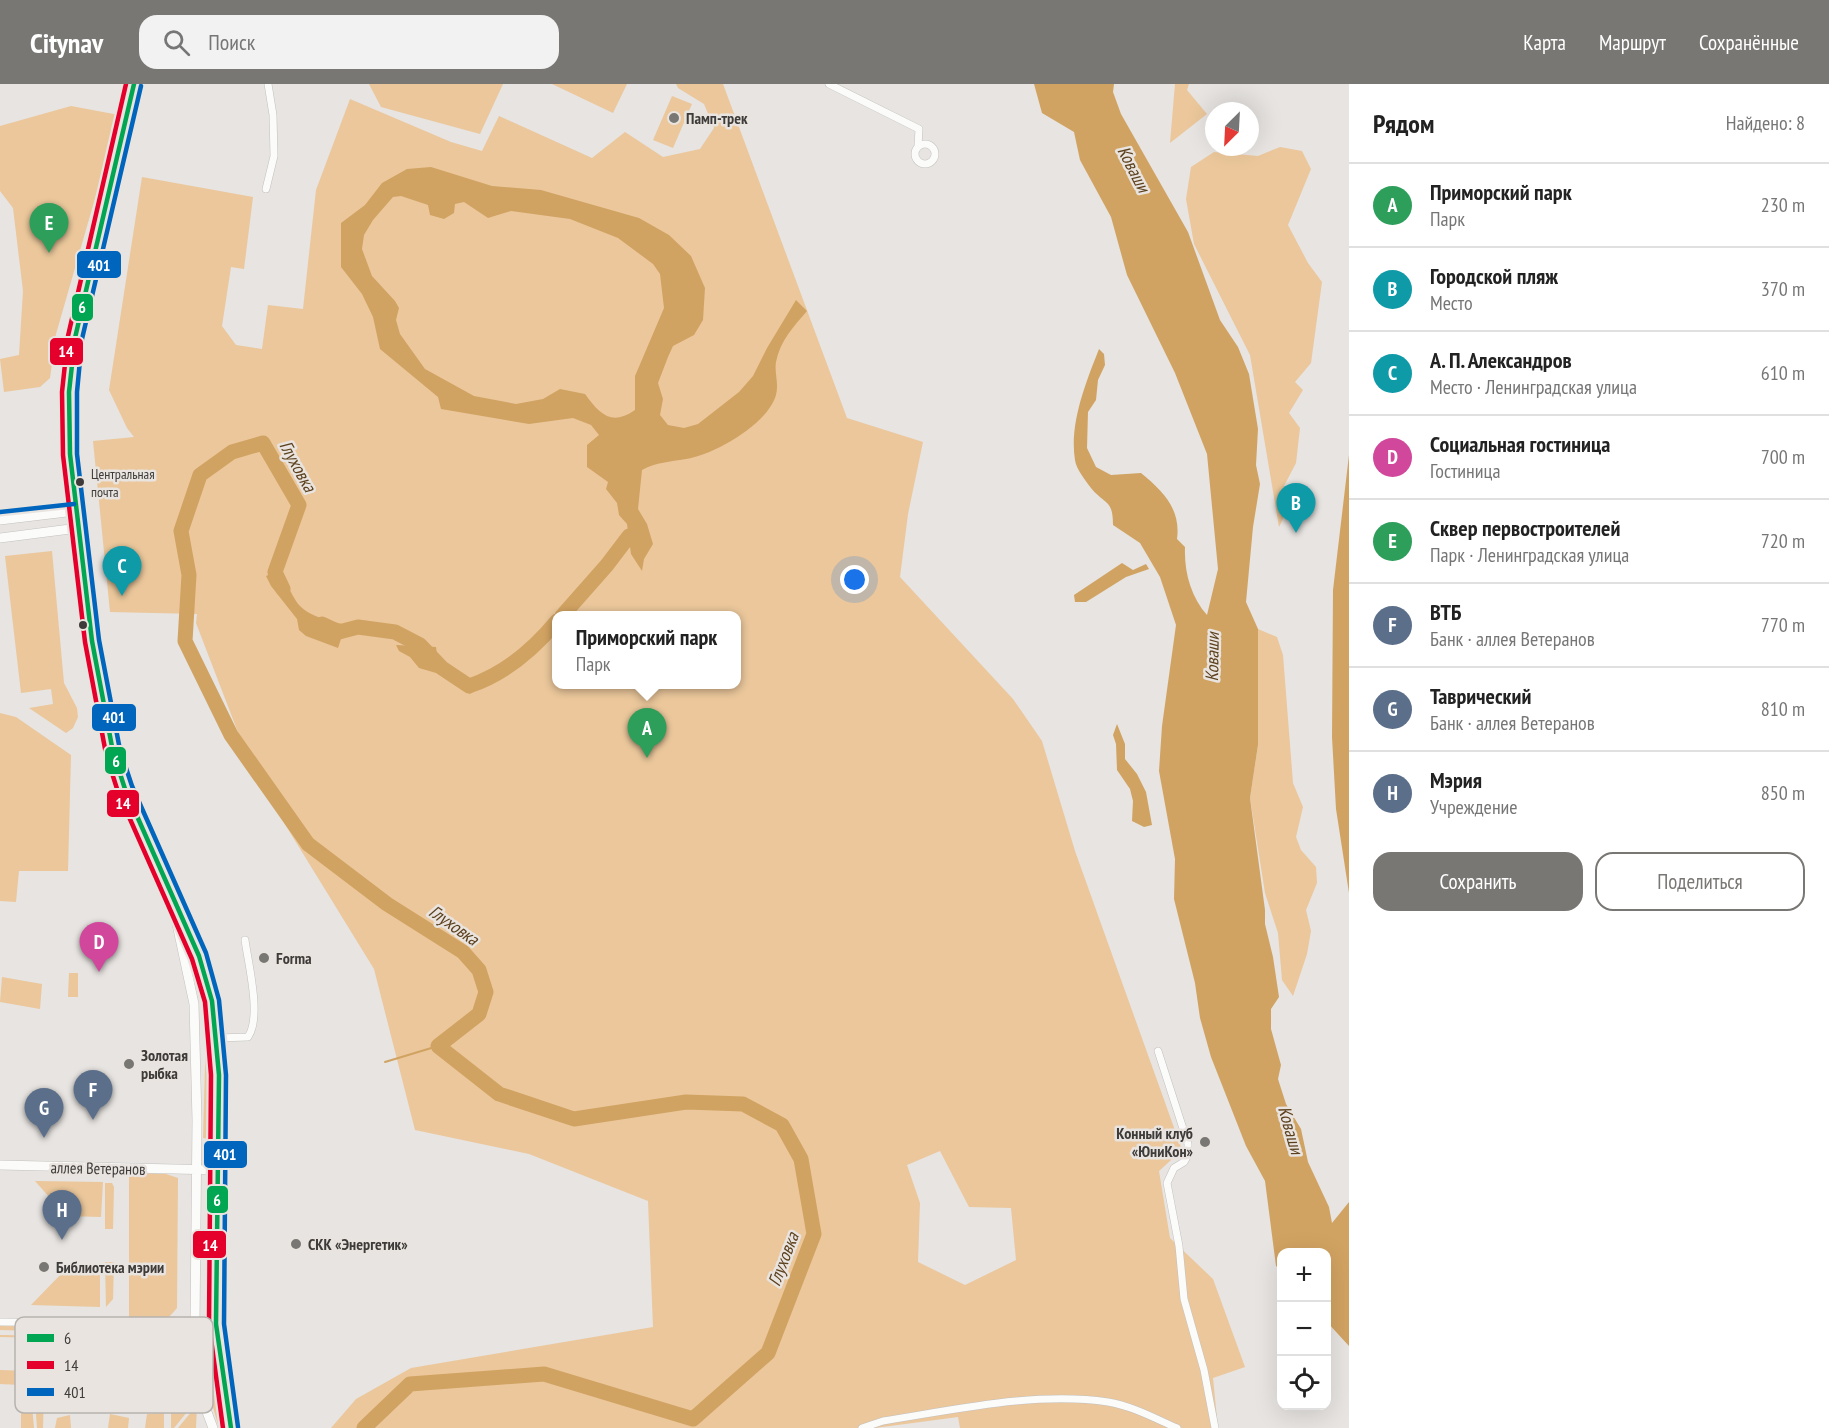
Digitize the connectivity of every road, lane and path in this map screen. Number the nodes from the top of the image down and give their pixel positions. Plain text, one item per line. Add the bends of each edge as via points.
1 (134, 84) edge
2 (268, 84) edge
3 (829, 84) edge
4 (918, 146) dead end
5 (266, 189) dead end
6 (75, 511) junction
7 (0, 520) edge
8 (78, 528) junction
9 (0, 538) edge
10 (168, 887) junction
11 (245, 940) dead end
12 (199, 956) junction
13 (186, 960) junction
14 (217, 1038) junction
15 (1158, 1051) dead end
16 (0, 1165) edge
17 (197, 1170) junction
18 (218, 1170) junction
19 (195, 1317) edge
20 (0, 1322) edge
21 (15, 1322) edge
22 (216, 1324) joint
23 (208, 1413) edge
24 (213, 1428) edge
25 (231, 1428) edge
26 (862, 1428) edge
27 (1177, 1428) edge
28 (1215, 1428) edge

1 - 6 main road via 71,365 68,418
2 - 5 street via 274,156
3 - 4 street via 919,129
6 - 7 main road
6 - 8 main road
8 - 9 main road
8 - 10 main road via 92,641 113,752
10 - 12 main road
10 - 13 main road
11 - 14 street via 253,1027 248,1037
12 - 13 main road via 191,955
12 - 14 main road via 212,1001
13 - 17 main road via 194,1004
14 - 18 main road
15 - 28 street via 1188,1144 1188,1155 1174,1168 1167,1183 1184,1299
16 - 17 main road, аллея Ветеранов
17 - 18 main road, аллея Ветеранов
17 - 19 main road
18 - 22 main road
20 - 21 street
22 - 25 main road
23 - 24 main road
26 - 27 street via 883,1421 1043,1399 1108,1402 1136,1409

